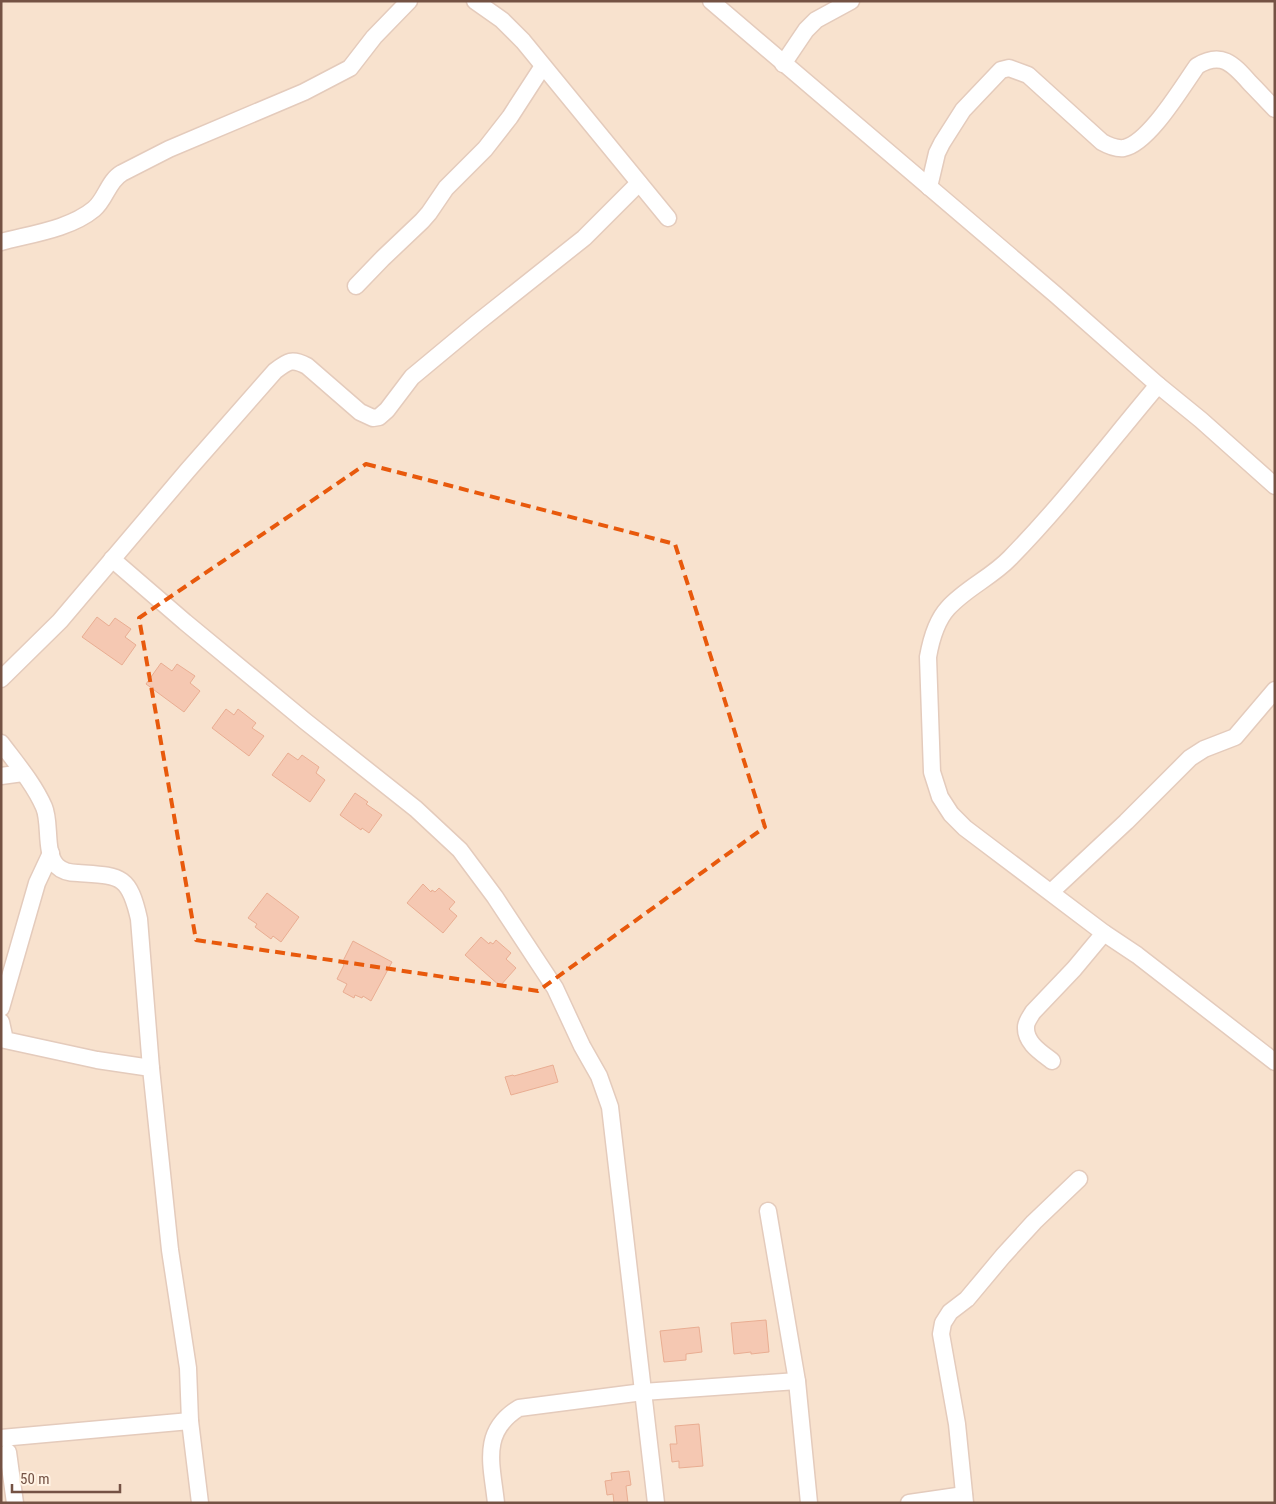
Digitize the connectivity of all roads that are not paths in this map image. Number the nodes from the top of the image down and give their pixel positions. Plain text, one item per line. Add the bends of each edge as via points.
1 (409, 1) edge
2 (475, 1) edge
3 (711, 1) edge
4 (851, 1) edge
5 (783, 64) junction
6 (543, 66) junction
7 (1275, 110) edge
8 (639, 183) junction
9 (929, 187) junction
10 (668, 218) dead end
11 (1, 242) edge
12 (356, 286) dead end
13 (1158, 385) junction
14 (1275, 486) edge
15 (112, 560) junction
16 (1, 679) edge
17 (1275, 690) edge
18 (1, 743) edge
19 (23, 773) junction
20 (1, 776) edge
21 (51, 853) junction
22 (1052, 892) junction
23 (1104, 933) junction
24 (1, 1008) edge
25 (1, 1022) edge
26 (3, 1040) edge
27 (1052, 1062) dead end
28 (1275, 1062) edge
29 (151, 1068) junction
30 (1079, 1179) dead end
31 (768, 1211) dead end
32 (797, 1381) junction
33 (643, 1392) junction
34 (190, 1421) junction
35 (5, 1445) edge
36 (965, 1499) edge
37 (15, 1503) edge
38 (200, 1503) edge
39 (496, 1503) edge
40 (656, 1503) edge
41 (809, 1503) edge
42 (909, 1503) edge

1 - 11 street via 350,68 304,92 122,173 112,181 99,204 82,218
2 - 6 street via 502,20
3 - 5 street
4 - 5 street via 816,20
5 - 9 street
6 - 8 street
6 - 12 street via 485,149 446,188 422,221
7 - 9 street via 1235,66 1223,60 1204,62 1197,66 1151,129 1135,144 1114,148 1102,142 1028,75 1009,68 1001,70 963,110 937,152
8 - 10 street
8 - 15 street via 584,238 412,377 379,417 360,412 298,361 283,365
9 - 13 street
13 - 14 street
13 - 22 street via 1009,560 948,608 939,621 929,650 932,772 940,797 965,828
15 - 16 street via 60,621
15 - 33 street via 416,809 460,850 555,988 599,1076 610,1107
17 - 22 street via 1239,734 1190,758
18 - 19 street
19 - 20 street
19 - 21 street via 44,806
21 - 24 street via 36,883
21 - 29 street via 54,863 64,871 110,875 120,879 132,895 140,919
22 - 23 street
23 - 27 street via 1029,1019 1027,1036
23 - 28 street
25 - 26 street
26 - 29 street
29 - 34 street via 170,1250 188,1368
30 - 36 street via 1034,1222 943,1323 941,1334 957,1424
31 - 32 street
32 - 33 street
32 - 41 street
33 - 39 street via 519,1408 509,1414 501,1422 490,1450
33 - 40 street
34 - 35 street
34 - 38 street
35 - 37 street
36 - 42 street

